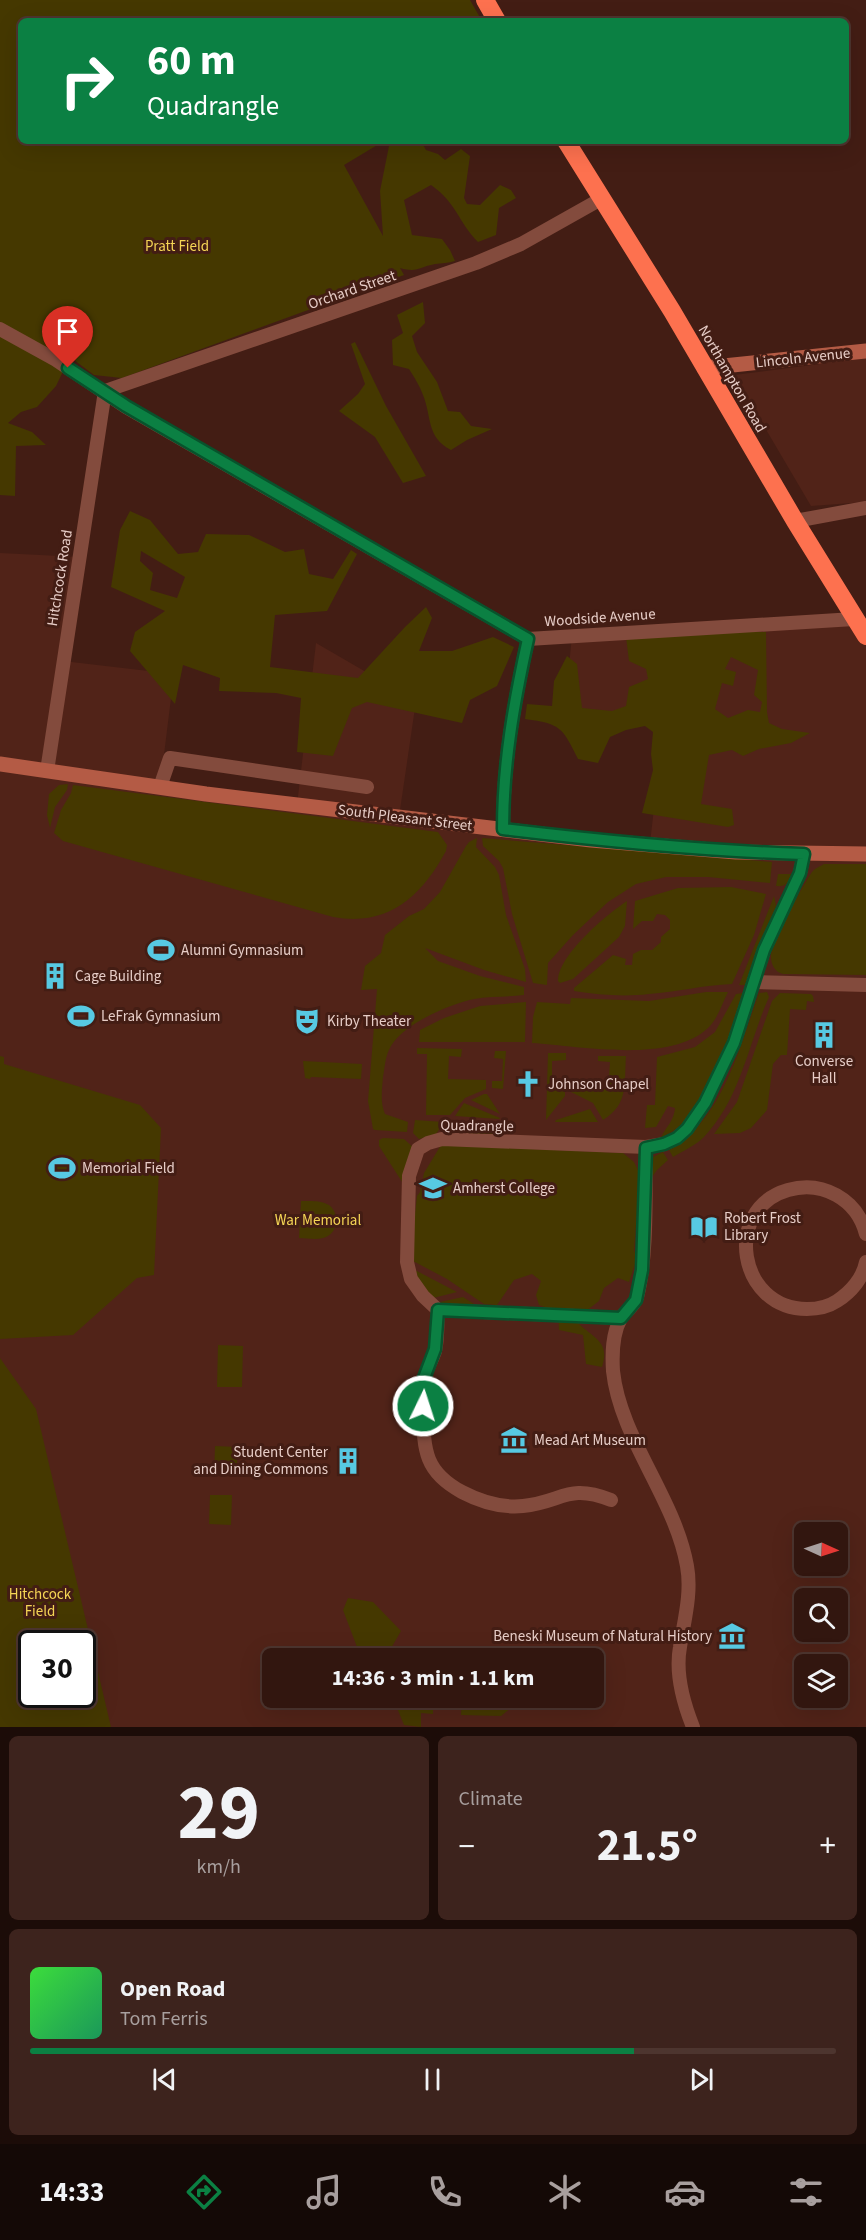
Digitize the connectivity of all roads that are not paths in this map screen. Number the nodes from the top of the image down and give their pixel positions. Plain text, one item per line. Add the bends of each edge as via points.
1 (485, 0) edge
2 (495, 18) edge
3 (568, 144) edge
4 (601, 199) junction
5 (0, 329) edge
6 (866, 351) edge
7 (704, 368) junction
8 (105, 391) junction
9 (866, 508) edge
10 (795, 521) junction
11 (854, 619) junction
12 (866, 636) edge
13 (528, 639) junction
14 (0, 764) edge
15 (46, 771) junction
16 (160, 787) junction
17 (367, 787) dead end
18 (503, 829) junction
19 (804, 854) junction
20 (866, 854) edge
21 (754, 982) junction
22 (866, 985) edge
23 (646, 1148) junction
24 (866, 1234) edge
25 (866, 1262) edge
26 (438, 1310) junction
27 (621, 1318) junction
28 (612, 1500) dead end
29 (693, 1727) edge

1 - 2 highway
3 - 4 highway, Northampton Road
4 - 7 highway, Northampton Road
4 - 8 street, Orchard Street via 521,244 476,263
5 - 8 street, Woodside Avenue
6 - 7 main road, Lincoln Avenue
7 - 10 highway, Northampton Road
8 - 13 street, Woodside Avenue
8 - 15 street, Hitchcock Road
9 - 10 street
10 - 11 highway, Northampton Road
11 - 12 highway, Northampton Road
11 - 13 street, Woodside Avenue
13 - 18 street via 508,743
14 - 15 main road, South Pleasant Street
15 - 16 main road, South Pleasant Street
16 - 17 street, South Pleasant Street via 170,758
16 - 18 main road, South Pleasant Street
18 - 19 main road, South Pleasant Street via 591,840
19 - 20 main road, South Pleasant Street
19 - 21 street via 800,873 772,928
21 - 22 street
21 - 23 street via 734,1043 705,1103 677,1138
23 - 26 street, Quadrangle via 442,1139 417,1149 409,1176 407,1263 411,1279
23 - 27 street via 642,1270 636,1300
24 - 25 street via 858,1215 833,1192 799,1187 782,1192 761,1208 748,1231 746,1248 748,1265 766,1294 798,1309 815,1309 847,1295 858,1282
26 - 27 street
26 - 28 street via 435,1349 424,1378 423,1445 431,1465 448,1485 475,1499 506,1506 583,1492
27 - 29 street via 613,1338 617,1397 658,1484 688,1567 687,1610 679,1650 684,1704

